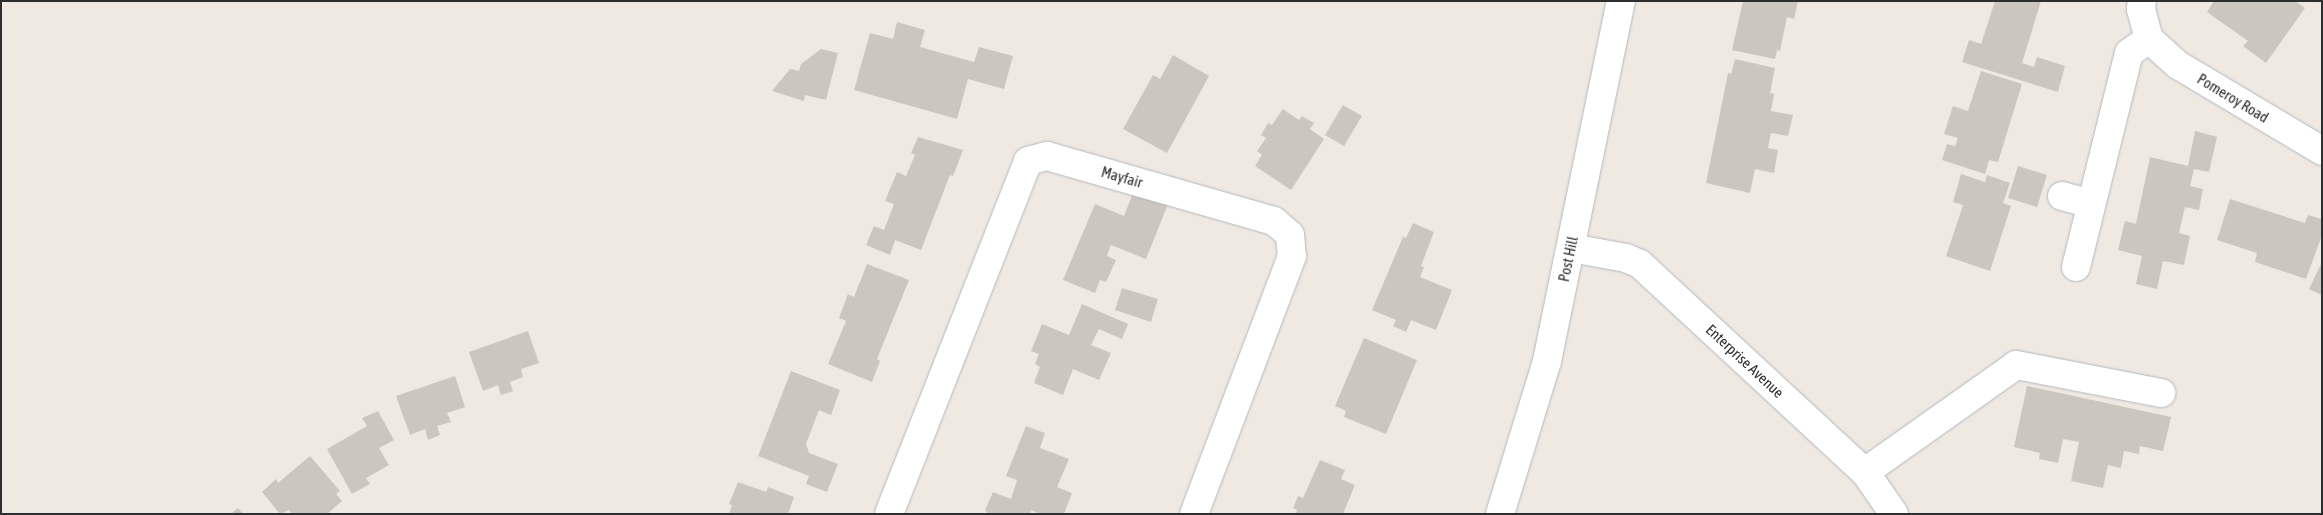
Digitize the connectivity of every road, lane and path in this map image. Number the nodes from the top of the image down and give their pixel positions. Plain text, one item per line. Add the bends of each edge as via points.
1 (1621, 1) edge
2 (2142, 1) edge
3 (2149, 39) junction
4 (2322, 151) edge
5 (2062, 196) dead end
6 (2092, 204) junction
7 (1571, 248) junction
8 (2076, 267) dead end
9 (2161, 394) dead end
10 (1865, 472) junction
11 (889, 514) edge
12 (1194, 514) edge
13 (1500, 514) edge
14 (1894, 514) edge

1 - 7 street, Post Hill
2 - 3 street
3 - 4 street, Pomeroy Road via 2178,65
3 - 6 street via 2129,53
5 - 6 street
6 - 8 street
7 - 10 street, Enterprise Avenue via 1626,258 1640,264
7 - 13 street, Post Hill via 1547,362
9 - 10 street via 2016,365
10 - 14 street, Enterprise Avenue
11 - 12 street, Mayfair via 1028,161 1047,156 1274,221 1290,235 1292,256

